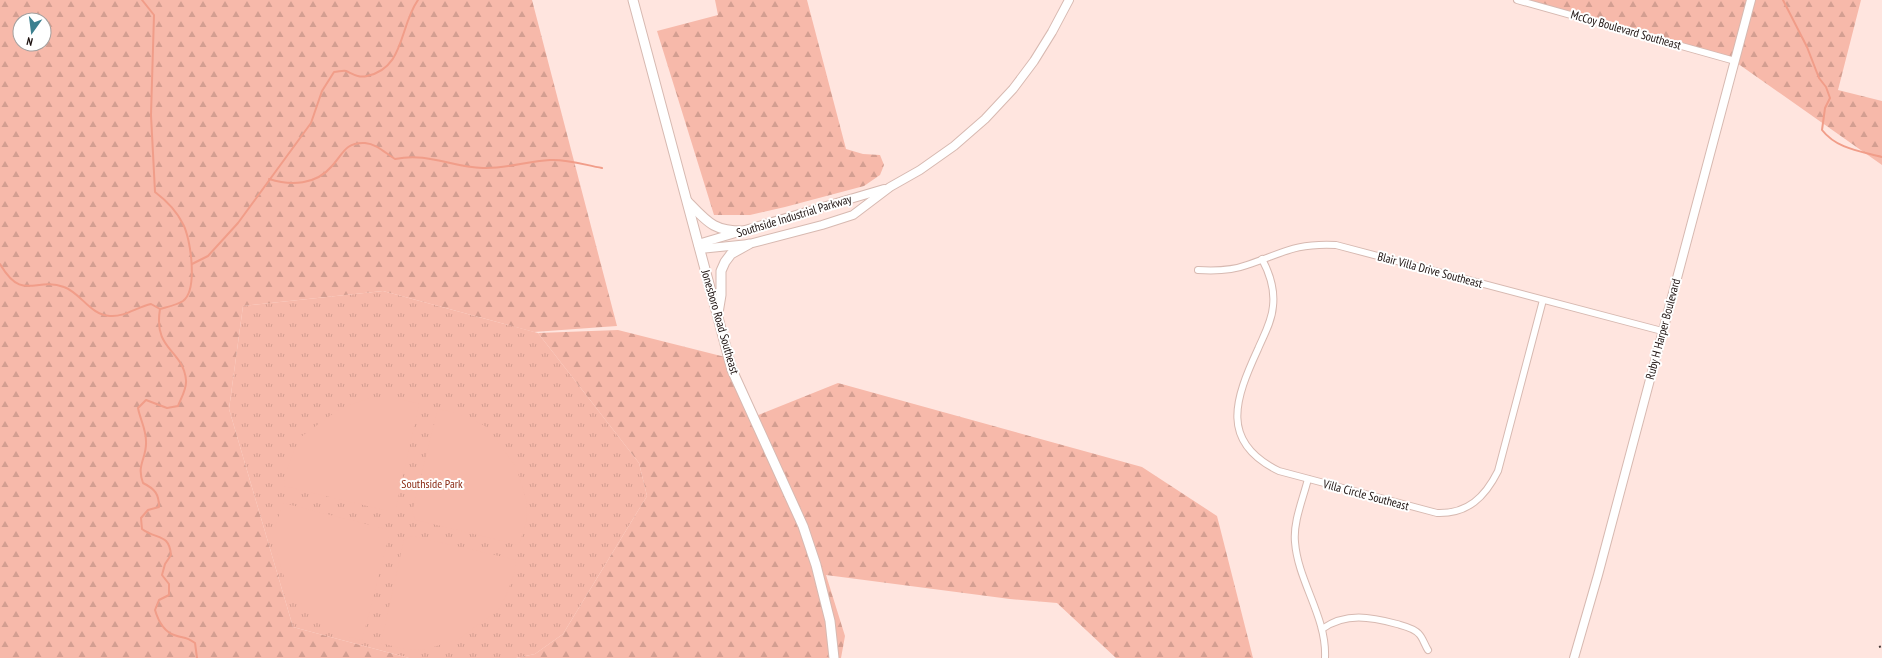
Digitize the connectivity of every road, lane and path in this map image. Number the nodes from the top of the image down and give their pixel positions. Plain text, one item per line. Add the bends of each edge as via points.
1 (634, 0) edge
2 (1069, 0) edge
3 (1517, 0) edge
4 (1751, 0) edge
5 (1735, 61) junction
6 (890, 187) junction
7 (688, 202) junction
8 (782, 220) junction
9 (746, 231) junction
10 (786, 235) junction
11 (749, 244) junction
12 (699, 247) junction
13 (1262, 259) junction
14 (1198, 270) dead end
15 (1543, 300) junction
16 (717, 316) junction
17 (1662, 331) junction
18 (1308, 479) junction
19 (1322, 629) junction
20 (1428, 650) dead end
21 (834, 658) edge
22 (1325, 658) edge
23 (1574, 658) edge

1 - 7 main road, Jonesboro Road Southeast
2 - 6 street, Southside Industrial Parkway via 1034,61 1013,89 985,119 954,146
3 - 5 street, McCoy Boulevard Southeast
4 - 5 street, Ruby H Harper Boulevard
5 - 17 street, Ruby H Harper Boulevard
6 - 8 street, Southside Industrial Parkway
6 - 10 street, Southside Industrial Parkway via 852,215
7 - 9 main road via 712,225 728,231
7 - 12 main road, Jonesboro Road Southeast
8 - 9 street, Southside Industrial Parkway
8 - 10 street
9 - 12 street, Southside Industrial Parkway
10 - 11 street, Southside Industrial Parkway
11 - 12 street, Southside Industrial Parkway
11 - 16 main road via 731,254 721,270 721,295
12 - 16 main road, Jonesboro Road Southeast
13 - 14 street, Blair Villa Drive Southeast via 1233,269
13 - 15 street, Blair Villa Drive Southeast via 1300,246 1336,245
13 - 18 street, Villa Circle Southeast via 1272,282 1273,307 1270,322 1241,394 1237,410 1239,429 1244,444 1262,462
15 - 17 street, Blair Villa Drive Southeast
15 - 18 street, Villa Circle Southeast via 1498,471 1490,488 1477,501 1457,512 1437,513
16 - 21 main road, Jonesboro Road Southeast via 732,370 803,526 830,621
17 - 23 street, Ruby H Harper Boulevard
18 - 19 street via 1298,514 1295,544 1298,561
19 - 20 street via 1347,618 1375,618 1408,627 1420,634
19 - 22 street

